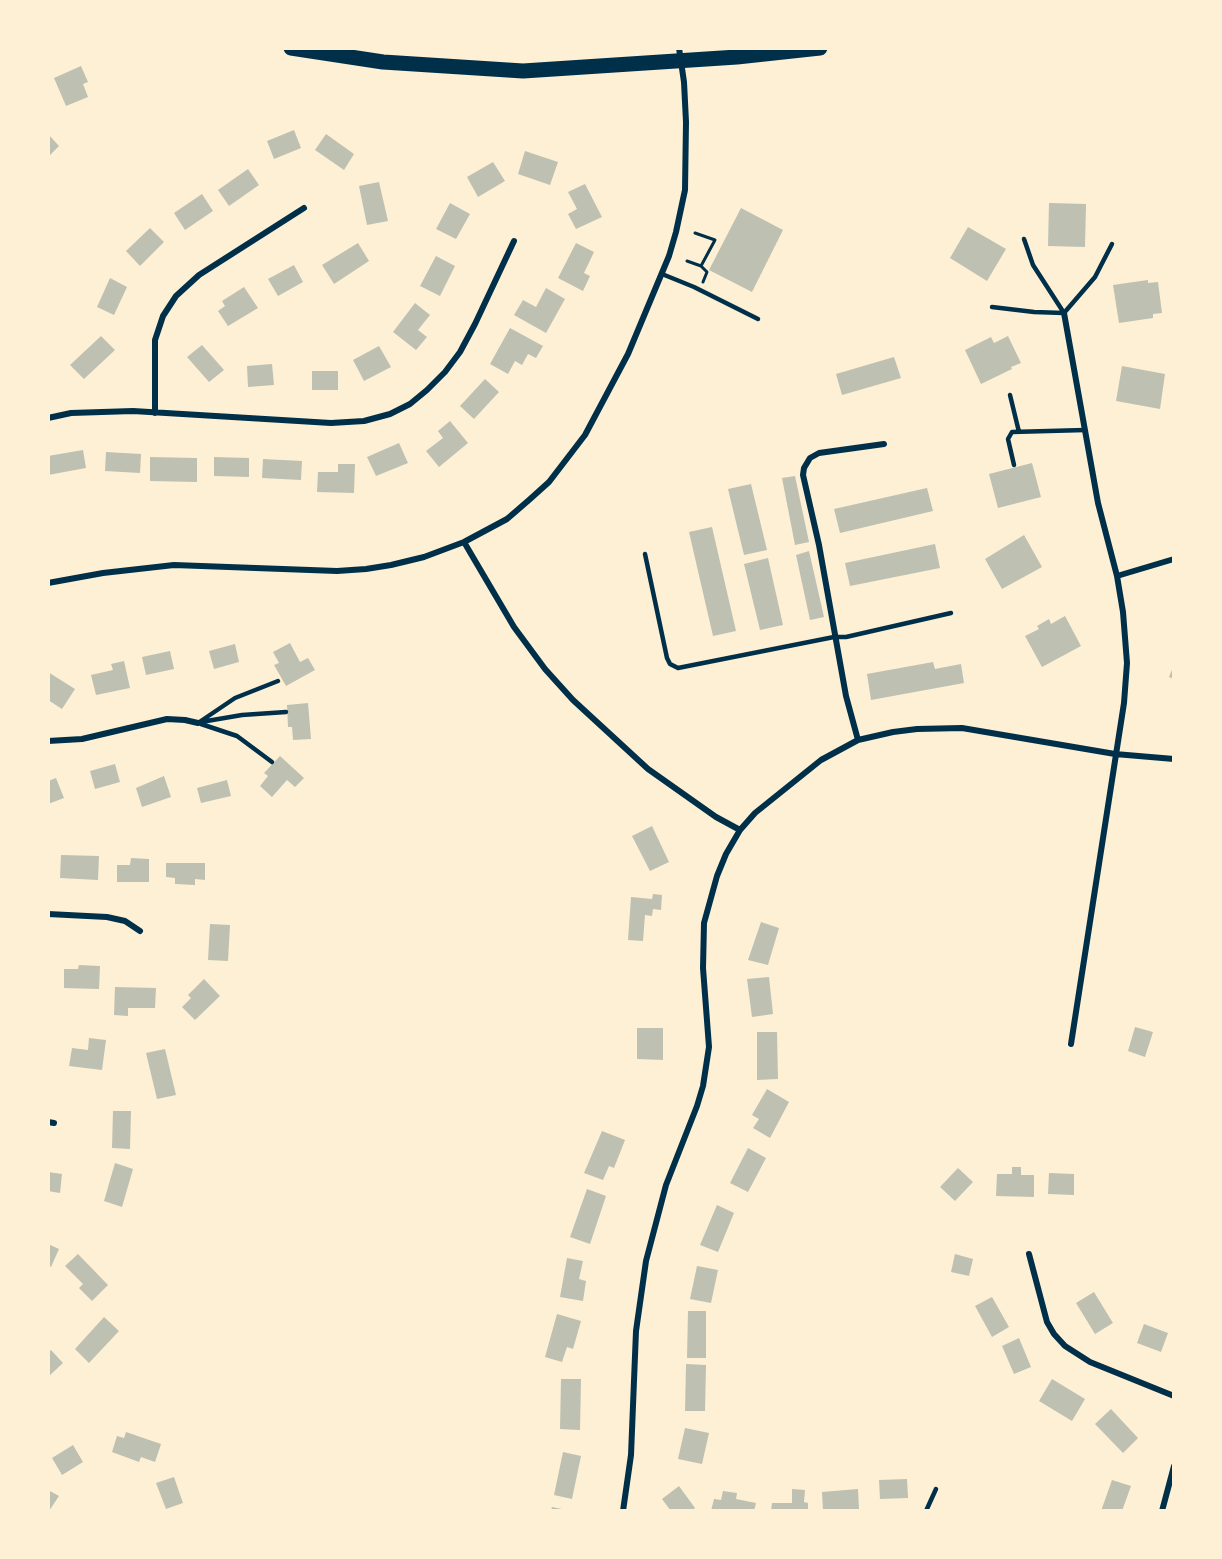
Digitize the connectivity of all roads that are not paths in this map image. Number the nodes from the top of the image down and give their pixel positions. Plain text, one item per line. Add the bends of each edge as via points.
1 (291, 48) edge
2 (820, 48) edge
3 (680, 54) edge
4 (304, 207) dead end
5 (1024, 239) dead end
6 (514, 241) dead end
7 (1112, 244) dead end
8 (662, 274) junction
9 (992, 307) dead end
10 (1065, 313) junction
11 (758, 319) dead end
12 (1010, 395) dead end
13 (155, 413) junction
14 (48, 418) edge
15 (1085, 430) junction
16 (1019, 432) junction
17 (884, 444) dead end
18 (1014, 465) dead end
19 (464, 542) junction
20 (645, 554) dead end
21 (1174, 559) edge
22 (1117, 576) junction
23 (48, 583) edge
24 (951, 614) dead end
25 (834, 638) junction
26 (278, 681) dead end
27 (286, 712) dead end
28 (198, 723) junction
29 (858, 740) junction
30 (48, 741) edge
31 (1115, 754) junction
32 (1174, 759) edge
33 (272, 762) dead end
34 (740, 830) junction
35 (48, 914) edge
36 (140, 931) dead end
37 (1071, 1044) dead end
38 (1029, 1254) dead end
39 (1174, 1396) edge
40 (1174, 1466) edge
41 (936, 1490) dead end
42 (623, 1511) edge
43 (926, 1511) edge
44 (1162, 1511) edge

1 - 3 main road via 383,62 523,71
2 - 3 main road via 786,53
3 - 8 street via 686,122 685,190
4 - 13 street via 199,275 176,296 154,340
5 - 10 lane via 1033,265
6 - 13 street via 460,352 428,390 390,414 331,423
7 - 10 lane via 1095,277
8 - 11 lane
8 - 19 street via 628,354 585,435 566,461 549,482 507,519
9 - 10 lane
10 - 15 street
12 - 16 lane
13 - 14 street via 103,411
15 - 16 lane
15 - 22 street
16 - 18 lane via 1012,432 1008,439
17 - 25 street via 819,453 804,468
19 - 23 street via 424,557 366,569 174,565
19 - 34 street via 514,627 573,700 648,770
20 - 25 lane via 666,658 678,668
21 - 22 street
22 - 31 street via 1127,663
24 - 25 lane
25 - 29 street
26 - 28 lane via 235,698
27 - 28 lane
28 - 30 street via 159,720 82,739
28 - 33 lane via 237,736
29 - 31 street via 909,730 962,728
29 - 34 street via 807,770
31 - 32 street
31 - 37 street
34 - 42 street via 717,876 704,923 709,1047 703,1086 666,1185 646,1261 636,1331 631,1455
35 - 36 street via 107,917 125,921
38 - 39 street via 1047,1322 1065,1346 1090,1362
40 - 44 street
41 - 43 lane

